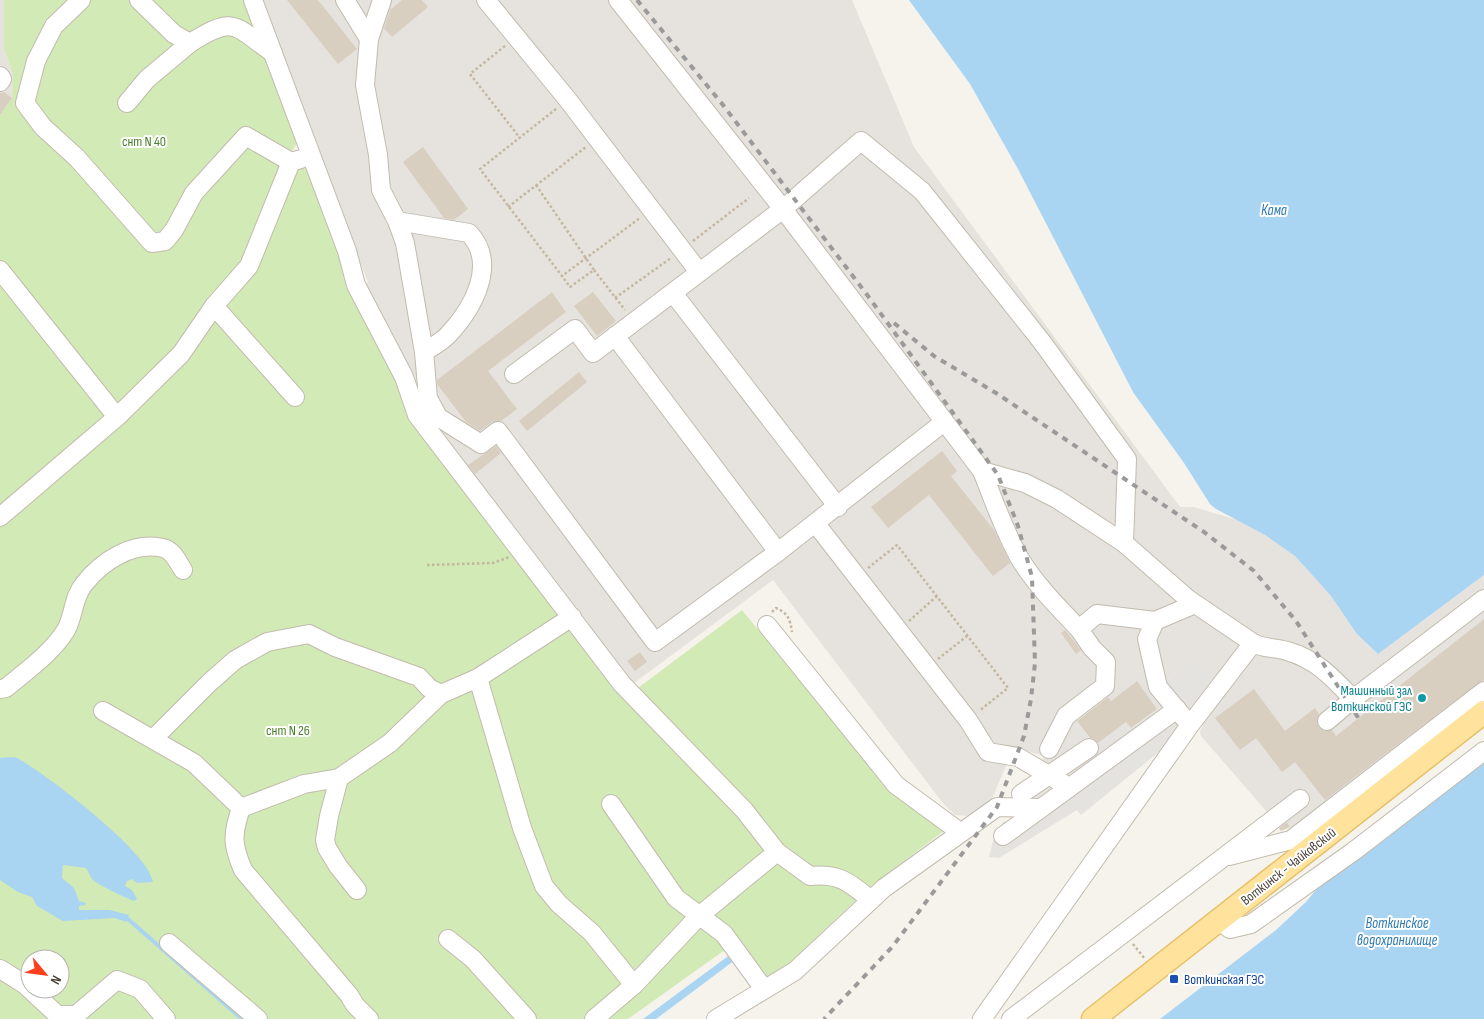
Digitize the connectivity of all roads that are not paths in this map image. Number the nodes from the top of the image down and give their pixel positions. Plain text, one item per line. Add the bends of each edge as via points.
1 (81, 0) edge
2 (140, 0) edge
3 (252, 0) edge
4 (346, 0) edge
5 (382, 0) edge
6 (486, 0) edge
7 (618, 0) edge
8 (369, 39) junction
9 (190, 43) junction
10 (273, 52) junction
11 (0, 76) edge
12 (0, 82) edge
13 (127, 103) dead end
14 (312, 154) junction
15 (291, 162) junction
16 (783, 209) junction
17 (397, 221) junction
18 (0, 270) edge
19 (699, 272) junction
20 (672, 293) junction
21 (214, 306) junction
22 (615, 336) junction
23 (424, 352) junction
24 (514, 374) dead end
25 (295, 397) dead end
26 (117, 417) junction
27 (944, 422) junction
28 (982, 471) junction
29 (838, 507) junction
30 (0, 517) edge
31 (816, 524) junction
32 (1124, 543) junction
33 (778, 552) junction
34 (183, 570) dead end
35 (1484, 599) edge
36 (1195, 604) junction
37 (572, 617) junction
38 (1155, 621) junction
39 (767, 625) dead end
40 (1079, 629) junction
41 (1253, 643) junction
42 (478, 678) junction
43 (0, 689) edge
44 (1484, 691) edge
45 (441, 694) junction
46 (1353, 699) junction
47 (1177, 708) junction
48 (103, 711) dead end
49 (1484, 712) edge
50 (1327, 721) dead end
51 (1190, 725) junction
52 (154, 739) junction
53 (1089, 748) dead end
54 (1049, 749) dead end
55 (1484, 751) edge
56 (1049, 776) junction
57 (340, 778) junction
58 (1069, 787) junction
59 (1021, 794) dead end
60 (1300, 799) dead end
61 (611, 804) dead end
62 (241, 808) junction
63 (1041, 808) junction
64 (960, 832) junction
65 (1003, 836) dead end
66 (777, 852) junction
67 (1223, 857) junction
68 (357, 890) dead end
69 (871, 900) junction
70 (699, 916) junction
71 (1218, 920) junction
72 (448, 939) dead end
73 (169, 943) dead end
74 (0, 969) edge
75 (634, 985) junction
76 (764, 990) junction
77 (997, 996) junction
78 (60, 1017) edge
79 (1013, 1017) edge
80 (166, 1019) edge
81 (258, 1019) edge
82 (369, 1019) edge
83 (527, 1019) edge
84 (594, 1019) edge
85 (716, 1019) edge
86 (982, 1019) edge
87 (1093, 1019) edge

1 - 15 lane via 54,26 36,61 25,104 152,243 165,241 194,193 246,136
2 - 9 lane via 174,34
3 - 10 lane
4 - 8 lane
5 - 8 lane
6 - 19 lane via 598,138
7 - 16 lane
8 - 17 lane via 365,85 381,190
9 - 10 lane via 208,31 234,25
9 - 13 lane via 148,79
10 - 14 lane
11 - 12 lane
14 - 15 lane
14 - 37 lane via 356,285 404,378 417,415
15 - 21 lane via 249,266
16 - 19 lane
16 - 27 lane
16 - 32 lane via 861,141 922,191 1042,342 1127,458
17 - 23 lane
17 - 23 lane via 469,233 477,242 482,260 481,285 469,307 448,335
18 - 26 lane
19 - 20 lane
20 - 22 lane
20 - 29 lane
21 - 25 lane
21 - 26 lane via 181,354
22 - 24 lane via 593,353 575,329
22 - 33 lane
23 - 33 lane via 428,398 438,417 481,444 498,430 655,642
26 - 30 lane
27 - 28 lane
27 - 29 lane
28 - 32 lane via 1025,483
28 - 40 lane via 1021,560 1052,602
29 - 31 lane
31 - 33 lane
31 - 56 lane via 968,720 988,752 1018,757
32 - 36 lane
34 - 43 lane via 164,548 134,548 114,558 83,584 66,629 51,647 6,688
35 - 46 lane
36 - 38 lane
36 - 41 lane
37 - 42 lane
37 - 66 lane via 622,684 744,810
38 - 40 lane via 1097,614
38 - 47 lane via 1147,639 1158,687
39 - 64 lane via 896,785
40 - 54 lane via 1106,662 1105,686 1066,716
41 - 46 lane via 1286,650 1322,667
41 - 51 lane
42 - 45 lane
42 - 75 lane via 522,828 544,886 592,933
44 - 67 lane via 1290,840
45 - 52 lane via 429,688 419,677 335,647 310,634 267,642 235,660
45 - 57 lane via 390,743
46 - 50 lane
47 - 51 lane
47 - 58 lane
48 - 52 lane
49 - 71 main road, Воткинск - Чайковский
51 - 77 lane
52 - 62 lane via 194,763
53 - 56 lane
55 - 71 lane via 1354,851 1251,924 1230,929
56 - 58 lane
56 - 59 lane
57 - 62 lane via 304,784
57 - 68 lane via 325,840 338,866
58 - 63 lane
60 - 67 lane
61 - 70 lane via 676,898
62 - 82 lane via 234,831 234,849 243,870
63 - 64 lane via 997,807
63 - 65 lane
64 - 69 lane
66 - 69 lane via 810,876 825,874 844,879
66 - 70 lane
67 - 79 lane
69 - 76 lane via 794,971
70 - 75 lane
70 - 76 lane via 724,934
71 - 87 main road, Воткинск - Чайковский
72 - 83 lane via 472,959
73 - 81 lane
74 - 78 lane via 24,984
75 - 84 lane
76 - 85 lane
77 - 79 lane via 1004,1010
77 - 86 lane
78 - 80 lane via 76,1015 117,980 140,989

